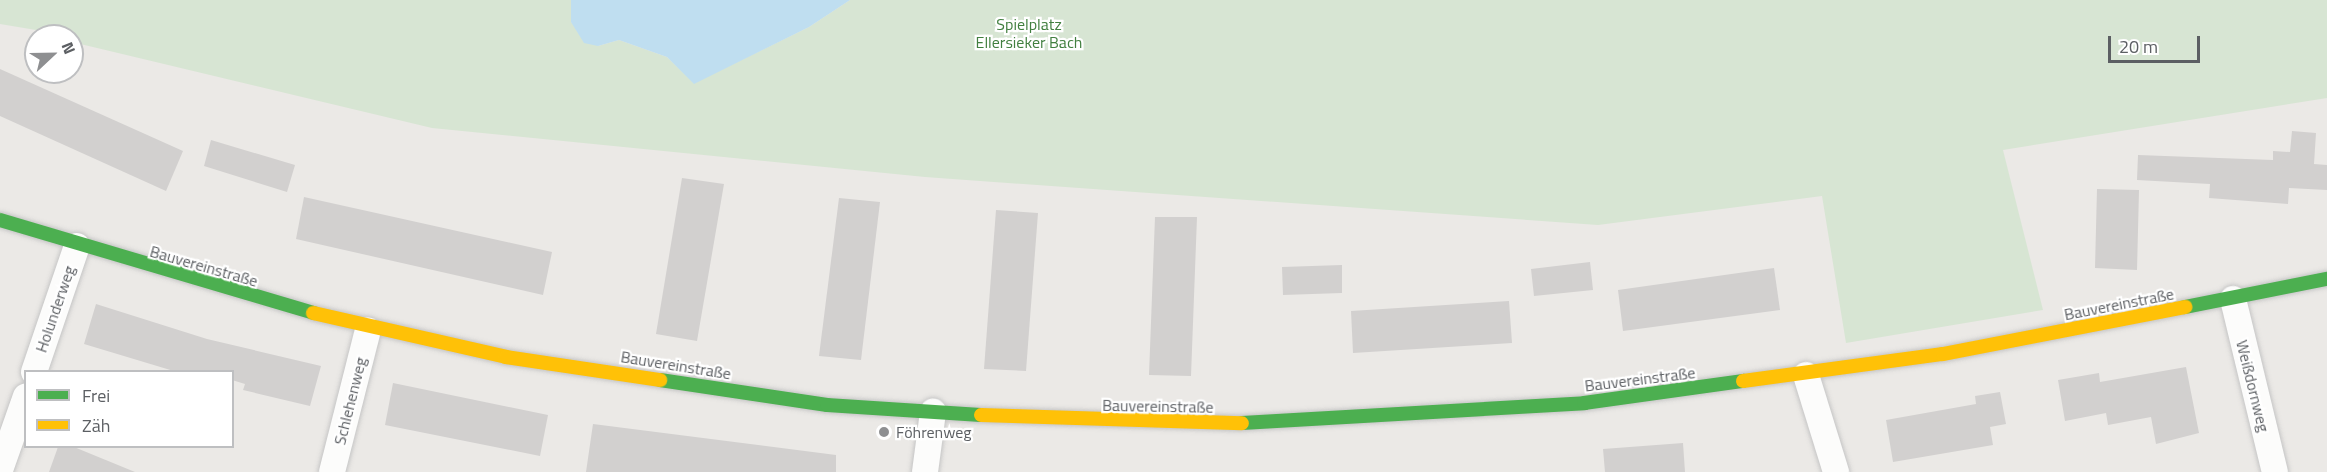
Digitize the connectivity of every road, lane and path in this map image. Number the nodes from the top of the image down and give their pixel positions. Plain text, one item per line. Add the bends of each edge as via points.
1 (0, 220) edge
2 (77, 246) junction
3 (2327, 279) edge
4 (2233, 299) junction
5 (368, 330) junction
6 (35, 370) edge
7 (1806, 375) junction
8 (24, 402) edge
9 (933, 412) junction
10 (0, 470) edge
11 (332, 472) edge
12 (925, 472) edge
13 (1836, 472) edge
14 (2275, 472) edge

1 - 2 street, Bauvereinstraße
2 - 5 street, Bauvereinstraße
2 - 6 street, Holunderweg
3 - 4 street, Bauvereinstraße
4 - 7 street, Bauvereinstraße
4 - 14 street, Weißdornweg
5 - 9 street, Bauvereinstraße via 506,357 827,405
5 - 11 street, Schlehenweg
7 - 9 street, Bauvereinstraße via 1584,403 1377,418 1219,424
7 - 13 street via 1822,440
8 - 10 street
9 - 12 street

